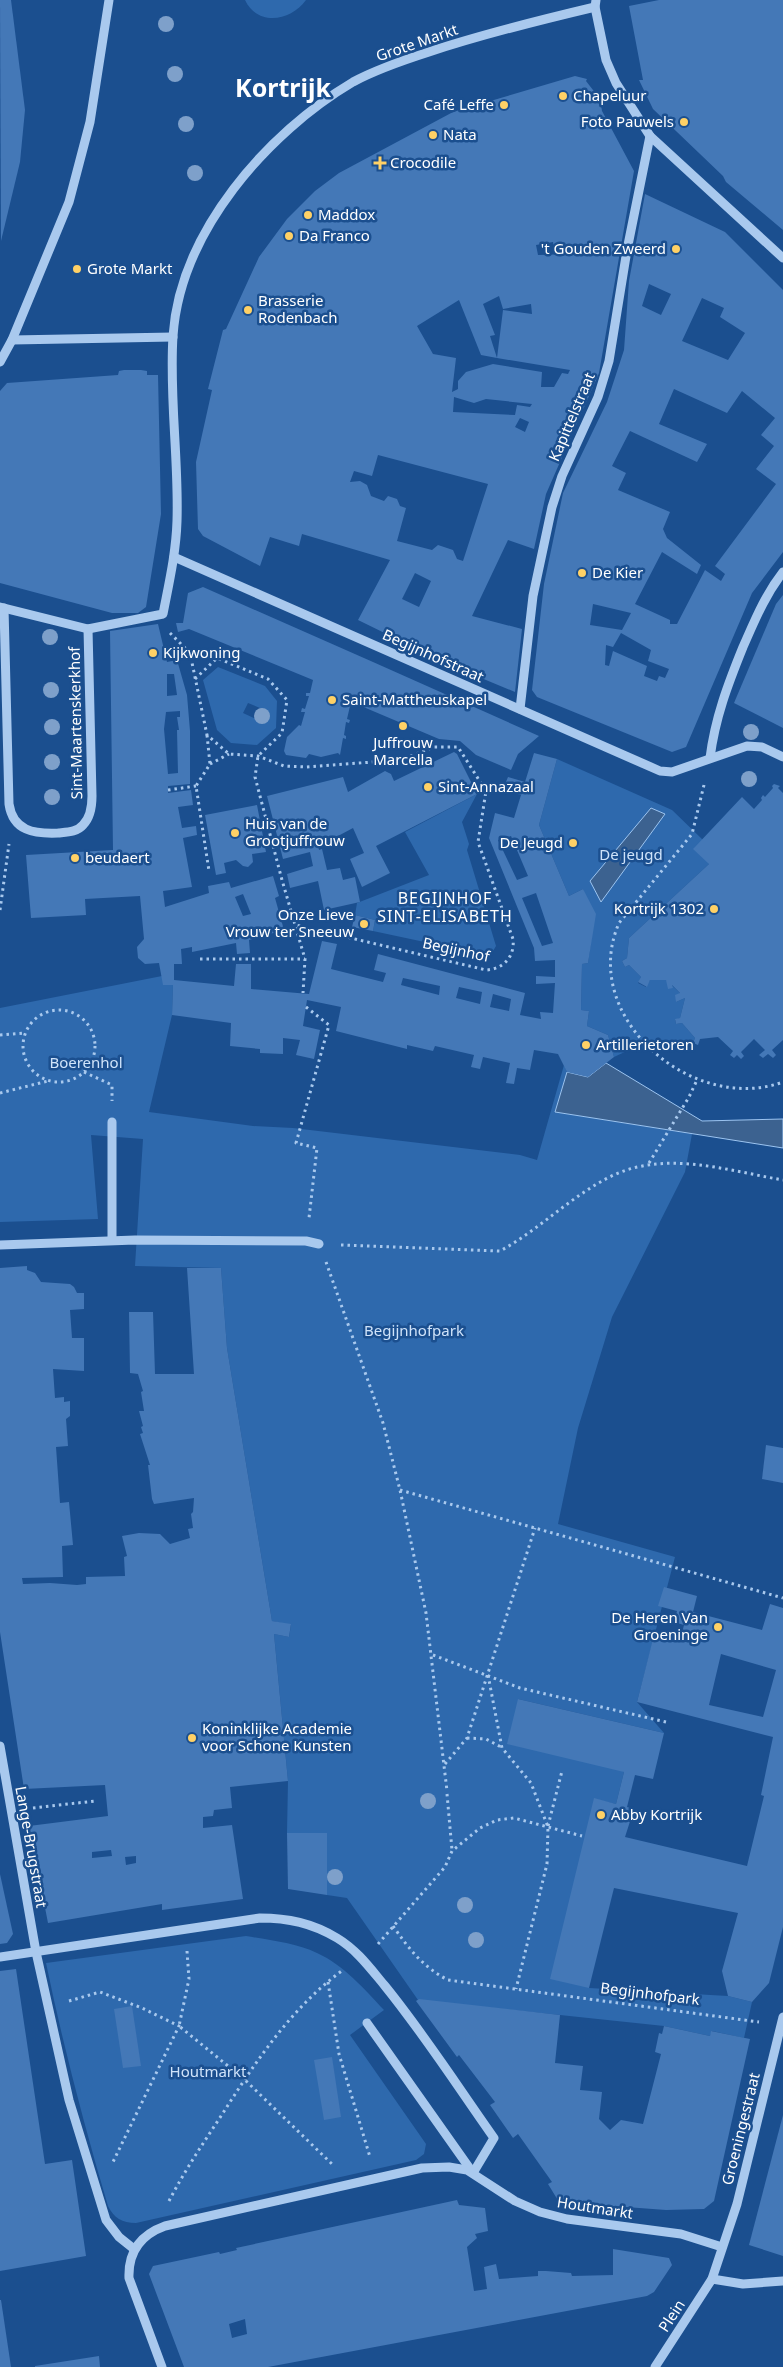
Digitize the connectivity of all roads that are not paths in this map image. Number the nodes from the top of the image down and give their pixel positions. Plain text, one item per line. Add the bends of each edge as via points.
1 (109, 0) edge
2 (596, 4) edge
3 (650, 136) junction
4 (783, 258) edge
5 (173, 337) junction
6 (12, 340) junction
7 (0, 362) edge
8 (174, 557) junction
9 (783, 572) edge
10 (2, 608) edge
11 (88, 629) junction
12 (520, 709) junction
13 (783, 757) edge
14 (710, 758) junction
15 (112, 1122) dead end
16 (112, 1240) junction
17 (319, 1244) road end
18 (0, 1245) edge
19 (0, 1746) edge
20 (36, 1952) junction
21 (0, 1957) edge
22 (782, 2021) edge
23 (367, 2023) dead end
24 (473, 2173) junction
25 (722, 2247) junction
26 (134, 2249) junction
27 (712, 2279) junction
28 (783, 2281) edge
29 (162, 2367) edge
30 (655, 2367) edge

1 - 6 street via 90,122 69,202
2 - 3 street via 606,60 616,83
2 - 5 street, Grote Markt via 398,62 354,82 297,123 237,183 211,222 178,296
3 - 4 street
3 - 12 street, Kapittelstraat via 609,361 598,397 562,476 552,507 534,596
5 - 6 street
5 - 8 street, Grote Markt via 177,521
6 - 7 street
8 - 11 street, Sint-Maartenskerkhof via 162,614
8 - 12 street, Begijnhofstraat
9 - 14 street via 759,608 722,699
10 - 11 street, Sint-Maartenskerkhof
10 - 11 street, Sint-Maartenskerkhof via 9,804 15,822 42,834 74,831 83,826 90,812
12 - 14 street, Begijnhofstraat via 660,771 672,772
13 - 14 street, Begijnhofstraat via 755,746 738,747
15 - 16 street
16 - 17 street via 306,1241
16 - 18 street
19 - 20 street, Lange-Brugstraat
20 - 21 street
20 - 24 street via 260,1918 292,1919 337,1938 361,1957 404,2009 494,2138
20 - 26 street via 70,2100 97,2196 106,2220
22 - 25 street, Groeningestraat via 737,2204
23 - 24 street
24 - 25 street, Houtmarkt via 515,2201 540,2212 568,2220 681,2234
24 - 26 street, Houtmarkt via 462,2168 436,2166 355,2183 165,2226 146,2235
25 - 27 street, Plein
26 - 29 street via 128,2268 131,2287
27 - 28 street via 743,2284
27 - 30 street, Plein

